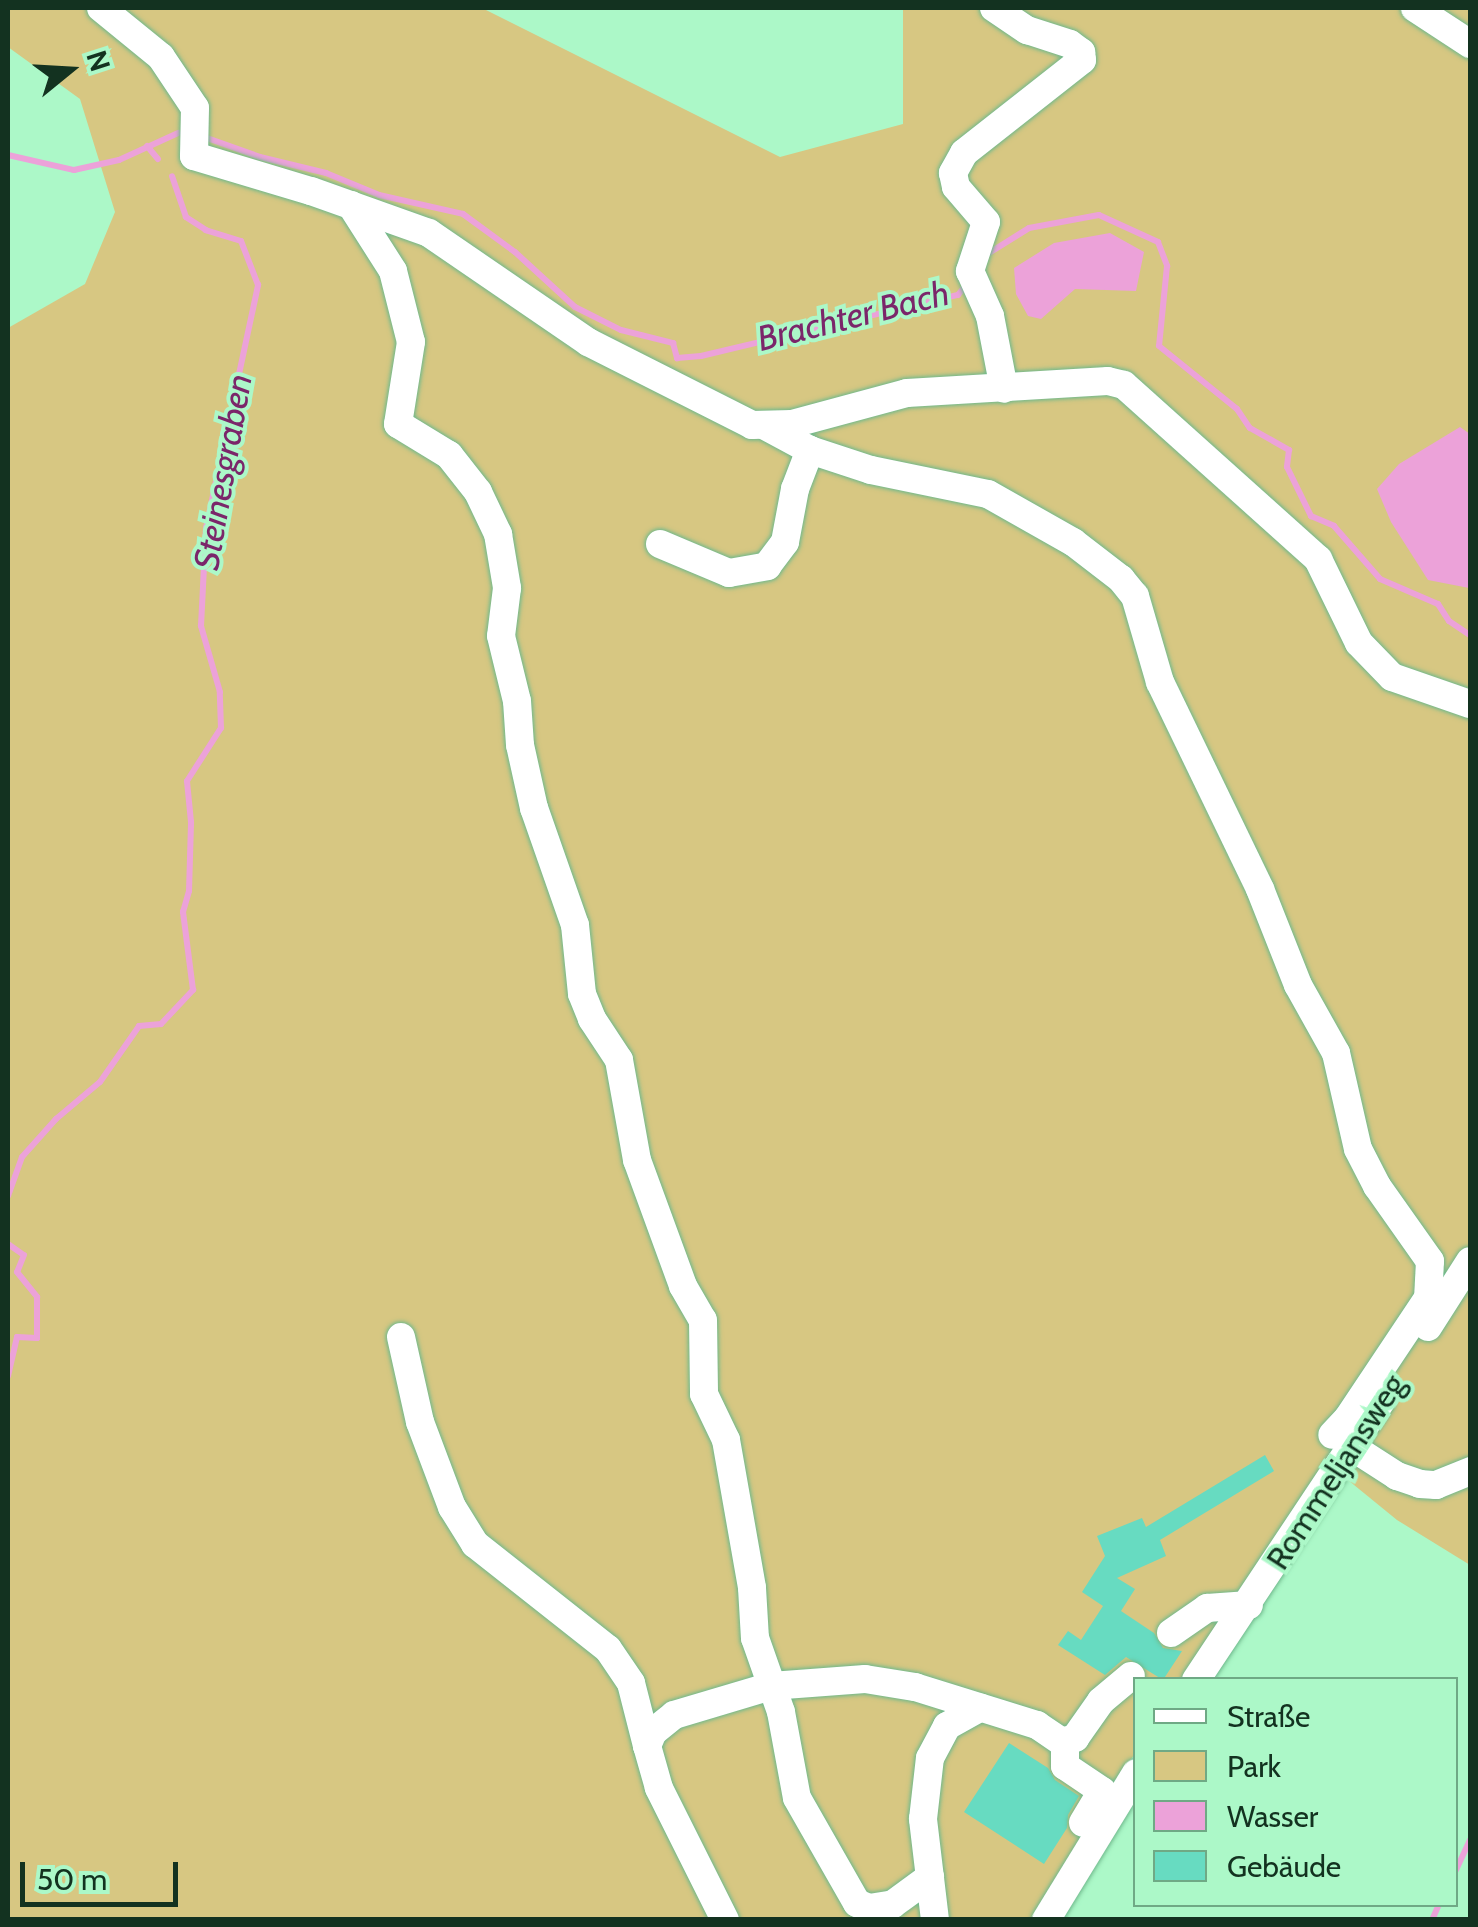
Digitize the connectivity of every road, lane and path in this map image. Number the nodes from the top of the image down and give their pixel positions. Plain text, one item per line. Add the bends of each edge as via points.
1 (101, 8) edge
2 (994, 8) edge
3 (1415, 8) edge
4 (1470, 44) edge
5 (351, 205) junction
6 (1004, 388) junction
7 (767, 427) junction
8 (810, 450) junction
9 (660, 544) dead end
10 (1470, 704) edge
11 (1470, 1261) edge
12 (400, 1337) dead end
13 (1342, 1441) junction
14 (1470, 1471) edge
15 (1250, 1605) junction
16 (1171, 1632) dead end
17 (1130, 1675) edge
18 (1198, 1677) edge
19 (771, 1686) junction
20 (980, 1708) junction
21 (1065, 1741) junction
22 (647, 1746) junction
23 (1133, 1778) edge
24 (1088, 1851) junction
25 (930, 1876) junction
26 (726, 1920) edge
27 (935, 1920) edge
28 (1046, 1920) edge

1 - 5 street via 161,56 195,108 194,156
2 - 6 street via 1027,30 1070,44 1082,60 957,161 954,181 986,222 978,286
3 - 4 street
5 - 7 street via 428,234 588,342 695,399
5 - 19 street via 393,271 411,342 398,424 449,455 478,492 498,534 506,576 500,636 534,808 574,925 582,994 619,1060 637,1160 702,1320 704,1394 726,1440 755,1638
6 - 7 street via 907,393
6 - 10 street via 1108,381 1134,392 1318,558 1359,642 1392,677
7 - 8 street
8 - 9 street via 785,542 767,566 730,573
8 - 13 street via 988,494 1073,542 1135,596 1160,682 1260,889 1298,985 1336,1053 1358,1149 1430,1261 1428,1298 1348,1418
11 - 13 street, Rommeljansweg
12 - 22 street via 420,1422 452,1507 475,1544 608,1649 631,1683
13 - 14 street via 1420,1484
13 - 15 street, Rommeljansweg
15 - 16 street via 1207,1608
15 - 18 street, Rommeljansweg
17 - 21 street
19 - 20 street via 865,1679
19 - 22 street via 674,1715
19 - 25 street via 798,1798 856,1903 893,1904
20 - 21 street via 1038,1724
20 - 25 street via 947,1726 930,1758 923,1819
21 - 24 street via 1065,1766 1102,1792 1071,1842
22 - 26 street via 658,1788
23 - 24 street
24 - 28 street
25 - 27 street

